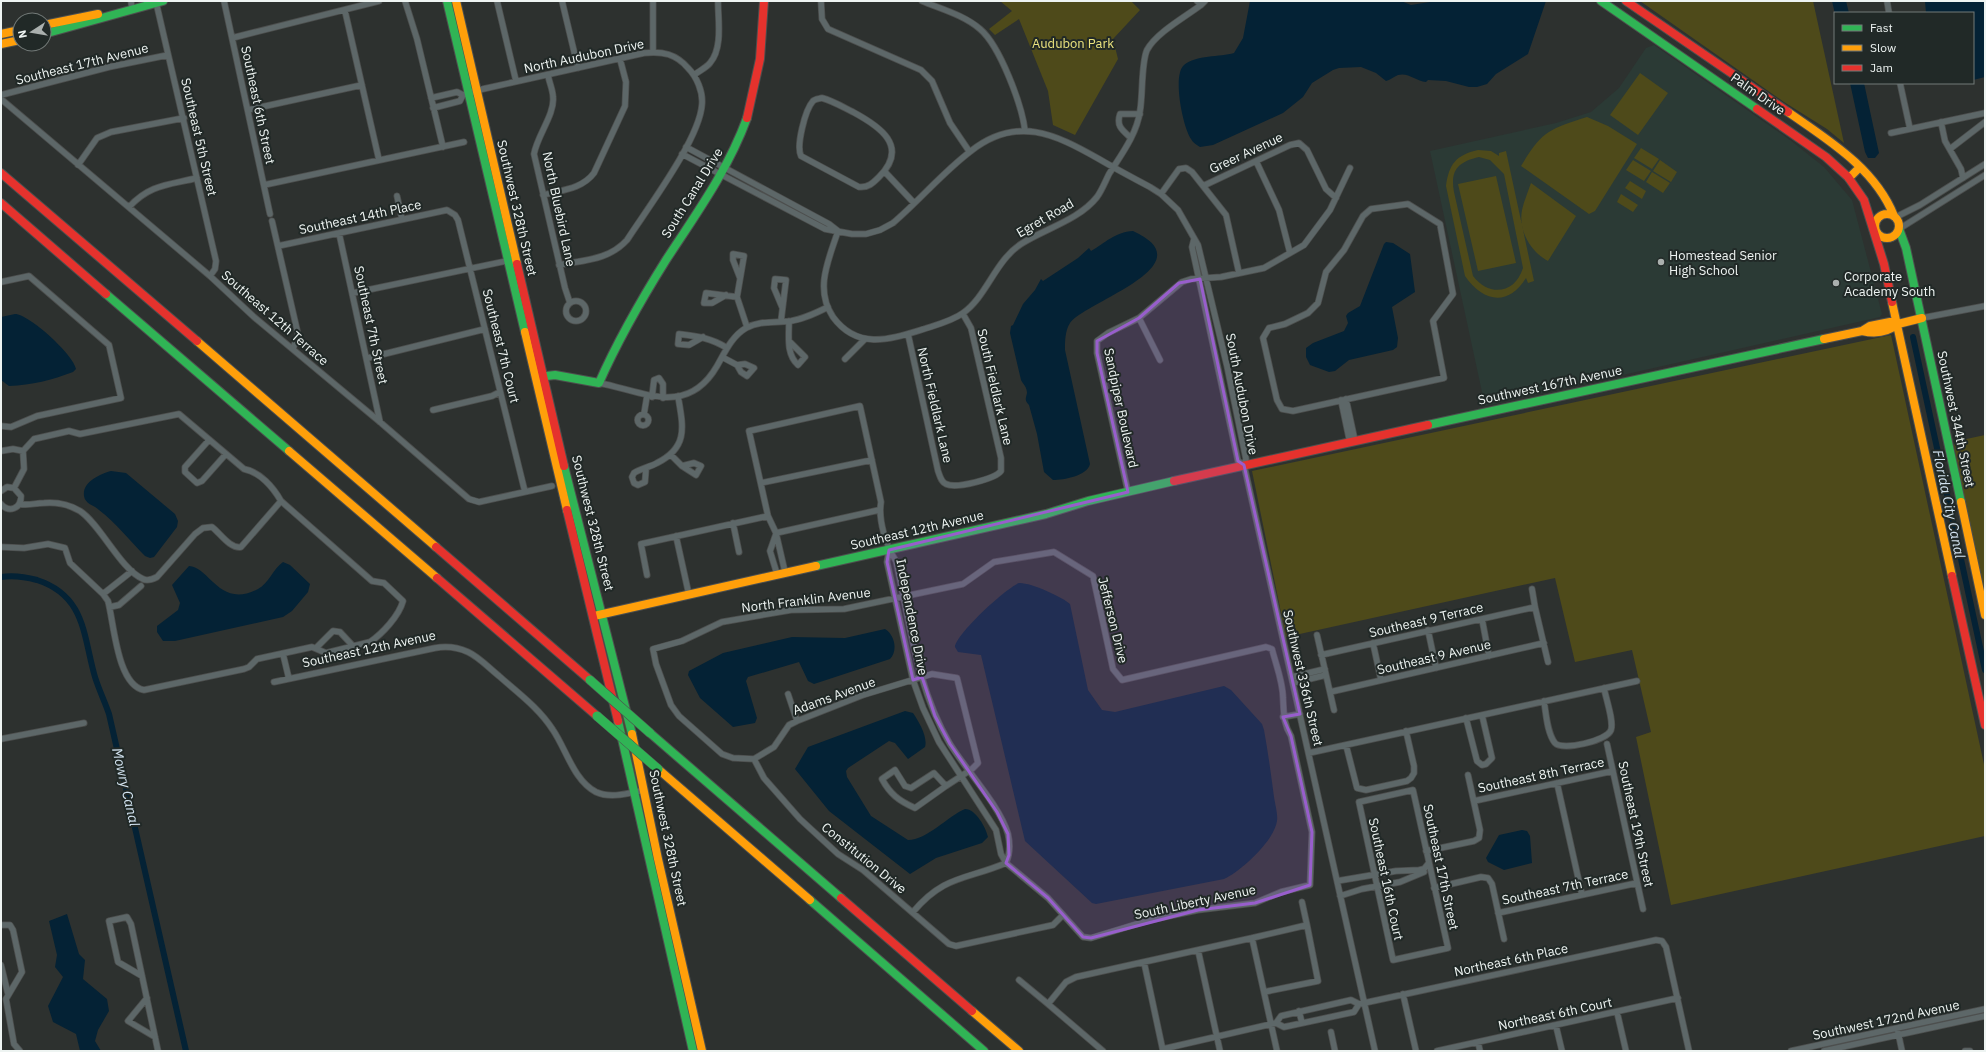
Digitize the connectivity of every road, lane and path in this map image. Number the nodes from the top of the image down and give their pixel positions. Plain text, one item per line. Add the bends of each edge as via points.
1 (224, 1) edge
2 (379, 1) edge
3 (405, 1) edge
4 (447, 1) edge
5 (456, 1) edge
6 (497, 1) edge
7 (562, 1) edge
8 (653, 1) edge
9 (718, 1) edge
10 (764, 1) edge
11 (821, 1) edge
12 (922, 1) edge
13 (1601, 1) edge
14 (1626, 1) edge
15 (1887, 1) edge
16 (159, 2) edge
17 (1201, 2) edge
18 (145, 3) edge
19 (132, 5) edge
20 (345, 11) junction
21 (1889, 12) edge
22 (52, 23) edge
23 (52, 31) edge
24 (12, 32) edge
25 (1, 34) edge
26 (232, 38) junction
27 (12, 42) edge
28 (1, 44) edge
29 (653, 52) junction
30 (168, 55) junction
31 (620, 59) junction
32 (578, 68) junction
33 (548, 75) junction
34 (694, 75) junction
35 (516, 82) junction
36 (1900, 84) edge
37 (362, 85) junction
38 (469, 93) junction
39 (1, 97) edge
40 (431, 98) junction
41 (433, 108) junction
42 (248, 110) junction
43 (1985, 113) edge
44 (1140, 114) junction
45 (184, 118) junction
46 (1941, 122) junction
47 (1985, 122) edge
48 (1910, 129) junction
49 (1025, 131) junction
50 (1891, 133) dead end
51 (1131, 138) junction
52 (464, 142) dead end
53 (443, 147) junction
54 (686, 147) junction
55 (1950, 149) junction
56 (970, 151) junction
57 (682, 154) junction
58 (379, 160) junction
59 (1256, 161) junction
60 (1985, 164) edge
61 (78, 165) junction
62 (1114, 167) junction
63 (1860, 167) junction
64 (1350, 168) dead end
65 (723, 171) junction
66 (884, 172) junction
67 (1, 173) edge
68 (1985, 175) edge
69 (198, 178) junction
70 (1849, 178) junction
71 (1963, 178) junction
72 (264, 185) junction
73 (1203, 186) junction
74 (1161, 194) junction
75 (544, 195) junction
76 (397, 196) dead end
77 (1336, 198) junction
78 (1, 203) edge
79 (914, 203) junction
80 (129, 208) junction
81 (447, 210) joint
82 (270, 214) dead end
83 (1895, 216) junction
84 (402, 219) junction
85 (272, 221) dead end
86 (1899, 229) junction
87 (1875, 230) junction
88 (838, 231) junction
89 (339, 233) junction
90 (278, 246) junction
91 (1290, 253) junction
92 (511, 260) junction
93 (559, 265) junction
94 (470, 268) junction
95 (1239, 273) junction
96 (210, 276) junction
97 (740, 278) dead end
98 (1203, 279) junction
99 (1, 282) edge
100 (353, 293) junction
101 (726, 295) dead end
102 (737, 297) junction
103 (570, 303) dead end
104 (1985, 306) edge
105 (828, 307) junction
106 (782, 308) junction
107 (963, 314) junction
108 (1139, 318) junction
109 (1922, 318) junction
110 (781, 321) junction
111 (789, 321) junction
112 (1898, 324) junction
113 (747, 327) junction
114 (485, 330) junction
115 (908, 334) junction
116 (703, 337) dead end
117 (865, 339) junction
118 (789, 341) dead end
119 (727, 348) junction
120 (293, 349) junction
121 (722, 357) junction
122 (368, 358) junction
123 (845, 359) dead end
124 (1160, 360) dead end
125 (737, 365) dead end
126 (539, 377) junction
127 (599, 383) junction
128 (500, 392) junction
129 (649, 396) junction
130 (678, 396) junction
131 (663, 398) junction
132 (1343, 400) junction
133 (433, 410) dead end
134 (644, 414) dead end
135 (380, 422) junction
136 (1, 426) edge
137 (209, 440) junction
138 (1353, 442) junction
139 (1, 451) edge
140 (23, 452) junction
141 (226, 454) junction
142 (670, 455) junction
143 (872, 460) junction
144 (1244, 465) junction
145 (682, 466) dead end
146 (646, 469) dead end
147 (942, 481) joint
148 (761, 483) junction
149 (552, 486) dead end
150 (14, 488) junction
151 (2, 490) edge
152 (525, 492) junction
153 (1128, 492) junction
154 (281, 501) junction
155 (20, 504) junction
156 (2, 507) edge
157 (879, 510) junction
158 (768, 516) junction
159 (733, 524) junction
160 (776, 534) junction
161 (676, 536) junction
162 (1, 547) edge
163 (889, 550) junction
164 (739, 552) dead end
165 (1054, 552) joint
166 (132, 571) junction
167 (781, 573) junction
168 (647, 575) dead end
169 (141, 586) dead end
170 (1532, 589) dead end
171 (103, 594) junction
172 (689, 595) junction
173 (904, 596) junction
174 (895, 598) junction
175 (110, 607) junction
176 (1535, 607) junction
177 (598, 615) junction
178 (1985, 615) edge
179 (1482, 619) junction
180 (1428, 630) junction
181 (1317, 635) dead end
182 (1373, 643) junction
183 (1544, 644) junction
184 (353, 646) junction
185 (316, 648) junction
186 (283, 654) junction
187 (1321, 655) junction
188 (1489, 656) junction
189 (1548, 662) dead end
190 (1436, 668) junction
191 (1324, 669) junction
192 (1326, 676) junction
193 (922, 677) junction
194 (289, 679) junction
195 (913, 680) junction
196 (1292, 680) junction
197 (1381, 680) junction
198 (1637, 681) dead end
199 (274, 682) dead end
200 (1604, 688) junction
201 (1330, 692) junction
202 (788, 694) dead end
203 (1544, 701) junction
204 (1334, 710) dead end
205 (1300, 714) junction
206 (1482, 715) junction
207 (1283, 717) junction
208 (1466, 718) junction
209 (797, 721) junction
210 (84, 723) dead end
211 (1985, 725) edge
212 (1406, 731) junction
213 (1, 740) edge
214 (1607, 744) dead end
215 (1346, 745) junction
216 (1309, 753) junction
217 (754, 759) junction
218 (1613, 771) junction
219 (968, 772) junction
220 (960, 776) junction
221 (1468, 776) dead end
222 (1557, 783) junction
223 (946, 786) junction
224 (644, 790) junction
225 (635, 792) junction
226 (1474, 801) junction
227 (1359, 802) joint
228 (1426, 851) junction
229 (1006, 863) junction
230 (1428, 864) junction
231 (1404, 870) junction
232 (1374, 875) junction
233 (1431, 875) junction
234 (1405, 880) junction
235 (1337, 881) junction
236 (1637, 883) junction
237 (1377, 886) junction
238 (1434, 888) junction
239 (1582, 895) junction
240 (1340, 896) junction
241 (1302, 902) dead end
242 (1643, 909) dead end
243 (913, 912) junction
244 (1498, 913) junction
245 (1063, 915) junction
246 (1, 925) edge
247 (1307, 925) junction
248 (1091, 938) joint
249 (1252, 938) junction
250 (1504, 939) dead end
251 (1448, 948) joint
252 (1198, 950) junction
253 (1144, 962) junction
254 (1, 965) edge
255 (142, 976) junction
256 (1019, 980) dead end
257 (1264, 992) junction
258 (8, 994) junction
259 (1404, 994) junction
260 (147, 998) junction
261 (1678, 998) junction
262 (1048, 1004) junction
263 (1362, 1004) junction
264 (1985, 1009) edge
265 (1299, 1011) junction
266 (1617, 1012) junction
267 (1985, 1016) edge
268 (1273, 1023) junction
269 (1302, 1023) junction
270 (1556, 1026) junction
271 (1897, 1028) junction
272 (1331, 1032) dead end
273 (1898, 1035) junction
274 (1216, 1036) junction
275 (155, 1037) junction
276 (1478, 1042) junction
277 (1163, 1050) edge
278 (20, 1051) edge
279 (158, 1051) edge
280 (693, 1051) edge
281 (702, 1051) edge
282 (984, 1051) edge
283 (1019, 1051) edge
284 (1103, 1051) edge
285 (1220, 1051) edge
286 (1277, 1051) edge
287 (1335, 1051) edge
288 (1375, 1051) edge
289 (1416, 1051) edge
290 (1437, 1051) edge
291 (1480, 1051) edge
292 (1562, 1051) edge
293 (1626, 1051) edge
294 (1689, 1051) edge
295 (1791, 1051) edge
296 (1824, 1051) edge
297 (1902, 1051) edge

1 - 26 street, Southeast 6th Street
2 - 20 street
3 - 40 street
4 - 38 main road, Southwest 328th Street
5 - 38 main road, Southwest 328th Street
6 - 35 street
7 - 32 street
8 - 29 street
9 - 34 street via 716,53 710,63
10 - 65 main road, South Canal Drive via 759,71 748,115
11 - 56 street via 822,19 828,29 909,64 927,75 936,88 952,127
12 - 49 street via 972,23 988,36 1018,100
13 - 70 main road, Palm Drive via 1826,157
14 - 63 main road, Palm Drive via 1838,148
15 - 21 street
16 - 18 main road
16 - 30 street, Southeast 5th Street
17 - 44 street, Egret Road via 1161,34 1147,51
18 - 19 main road
19 - 22 main road
19 - 23 main road
20 - 26 street
20 - 37 street
24 - 25 main road
26 - 42 street, Southeast 6th Street
27 - 28 main road
29 - 31 street, North Audubon Drive
29 - 34 street, North Audubon Drive via 676,57
30 - 39 street, Southeast 17th Avenue via 109,67
30 - 45 street, Southeast 5th Street
31 - 32 street, North Audubon Drive
31 - 75 street via 626,82 625,106 594,173 588,181 578,187
32 - 33 street, North Audubon Drive
33 - 35 street, North Audubon Drive
33 - 75 street, North Bluebird Lane via 553,97 552,107 535,145 534,154
34 - 54 street, North Audubon Drive via 702,103 700,118
35 - 38 street, North Audubon Drive
36 - 48 street
37 - 42 street
37 - 58 street
38 - 40 street via 457,92
38 - 41 street via 460,101
38 - 92 main road, Southwest 328th Street
39 - 61 street, Southeast 12th Terrace
40 - 41 street
41 - 53 street
42 - 72 street, Southeast 6th Street
43 - 46 street
44 - 51 street, Egret Road
44 - 51 street via 1120,114 1117,123 1119,128
45 - 61 street via 111,132 97,138
45 - 69 street, Southeast 5th Street
46 - 48 street
46 - 55 street
47 - 55 street
48 - 50 street
49 - 56 street, South Audubon Drive via 995,137
49 - 62 street, South Audubon Drive via 1059,137
51 - 62 street, Egret Road
52 - 53 street
53 - 58 street
54 - 57 street, North Audubon Drive
54 - 65 street, South Audubon Drive
55 - 71 street via 1960,166
56 - 79 street, South Audubon Drive
57 - 65 street, South Audubon Drive
57 - 93 street, North Audubon Drive via 619,249 611,254
58 - 72 street
59 - 73 street, Greer Avenue
59 - 77 street, Greer Avenue via 1299,143 1307,150 1326,189
59 - 91 street via 1280,210
60 - 71 street
61 - 80 street, Southeast 12th Terrace
62 - 74 street, South Audubon Drive
62 - 107 street, Egret Road via 1097,197 1082,211 1020,245
63 - 70 main road
63 - 83 main road, Palm Drive via 1890,205
64 - 77 street, Sandpiper Boulevard
65 - 88 street, South Audubon Drive via 825,229
65 - 127 main road, South Canal Drive via 635,309 612,350
66 - 66 street via 891,153 885,132 832,101 822,98 812,102 799,140 798,151 801,156 859,187 868,186
66 - 79 street
67 - 283 main road, bridge
68 - 86 street
69 - 80 street via 150,190 142,194
69 - 96 street, Southeast 5th Street via 216,261 215,269
70 - 87 main road, Palm Drive via 1864,200
71 - 83 street via 1920,205
72 - 82 street, Southeast 6th Street
73 - 74 street via 1192,172 1182,167
73 - 95 street via 1226,215
74 - 98 street, South Audubon Drive via 1178,210 1198,245
75 - 93 street, North Bluebird Lane
76 - 84 street
77 - 91 street, Sandpiper Boulevard via 1309,240
78 - 282 main road, bridge
79 - 88 street, South Audubon Drive via 893,223 880,230 859,234
80 - 96 street, Southeast 12th Terrace
81 - 84 street, Southeast 14th Place
81 - 94 street, Southeast 7th Court via 456,215 458,220
83 - 86 main road
83 - 87 main road via 1880,216 1875,224
84 - 89 street, Southeast 14th Place
85 - 90 street
86 - 87 main road via 1888,238 1879,235
86 - 109 main road, Southwest 344th Street via 1905,243
87 - 112 main road
88 - 105 street, Egret Road via 824,278
89 - 90 street, Southeast 14th Place
89 - 100 street, Southeast 7th Street
90 - 120 street via 298,334
91 - 95 street, Sandpiper Boulevard via 1264,268
92 - 94 street
92 - 126 main road, Southwest 328th Street
93 - 103 street, North Bluebird Lane
94 - 100 street
94 - 114 street, Southeast 7th Court
95 - 98 street, Sandpiper Boulevard
96 - 120 street, Southeast 12th Terrace
97 - 102 street
98 - 108 street, Sandpiper Boulevard via 1180,283
98 - 144 street, South Audubon Drive via 1246,459
99 - 136 street via 29,276 109,345 121,398 37,416 11,427
100 - 122 street, Southeast 7th Street
101 - 102 street
102 - 113 street
104 - 109 street
105 - 111 street via 805,318
105 - 117 street, Egret Road via 842,326
106 - 106 street via 786,280 775,279 774,288
106 - 110 street
107 - 115 street, Egret Road
107 - 147 street, South Fieldlark Lane via 971,328 1001,468 996,476 967,483 951,485
108 - 124 street
108 - 153 street, Sandpiper Boulevard via 1108,333 1096,344
109 - 112 main road, Southwest 167th Avenue
109 - 178 main road, Southwest 344th Street
110 - 111 street
110 - 113 street
111 - 118 street
112 - 138 main road, Southwest 167th Avenue via 1890,322 1870,326 1862,331
112 - 211 main road
113 - 119 street
114 - 122 street
114 - 128 street, Southeast 7th Court
115 - 117 street, Egret Road via 887,340
115 - 147 street, North Fieldlark Lane
116 - 119 street
117 - 123 street
119 - 121 street
120 - 135 street, Southeast 12th Terrace
121 - 125 street
121 - 130 street via 706,380
122 - 135 street, Southeast 7th Street
126 - 127 main road via 560,374 584,382
126 - 177 main road, Southwest 328th Street
127 - 129 street
128 - 133 street
128 - 152 street, Southeast 7th Court
129 - 131 street
129 - 131 street via 654,380 659,378 664,384
129 - 134 street
130 - 131 street
130 - 142 street via 682,432 679,444
132 - 132 street via 1293,411 1282,409 1277,400 1263,338 1269,328 1285,324 1308,313 1318,303 1326,272 1344,250 1363,216 1371,209 1408,204 1440,224 1453,294 1433,321 1444,378
132 - 138 street
135 - 152 street, Southeast 12th Terrace via 469,499 479,502
137 - 140 street via 179,414 80,434 69,431 34,439
137 - 141 street
137 - 141 street via 185,467 185,472 197,483 202,481
138 - 144 main road, Southwest 167th Avenue
139 - 140 street via 13,449
140 - 150 street via 24,469
141 - 154 street via 244,469 253,471 273,488
142 - 145 street
142 - 146 street
143 - 148 street
143 - 148 street via 860,406 749,431
143 - 157 street via 881,502
144 - 153 main road, Southeast 12th Avenue
144 - 196 street, Southwest 336th Street
148 - 158 street
149 - 152 street, Southeast 12th Terrace
150 - 151 street via 7,487
150 - 155 street via 21,496
153 - 163 main road, Southeast 12th Avenue via 1046,514
154 - 166 street via 241,547 232,545 212,527 202,528 157,577 144,580
154 - 184 street via 372,582 384,583 403,601 400,609 376,638
155 - 156 street via 14,508
155 - 166 street via 60,504 80,512
157 - 160 street
157 - 163 street
158 - 159 street
158 - 160 street
159 - 161 street
159 - 164 street
160 - 167 street
160 - 167 street via 770,551
161 - 168 street via 641,544
161 - 172 street
162 - 171 street via 24,548 48,544 65,548 72,566
163 - 167 main road, Southeast 12th Avenue
163 - 173 street, Independence Drive via 896,561
163 - 174 street, Independence Drive via 887,562
165 - 173 street, North Franklin Avenue via 994,562 963,584
165 - 207 street, Jefferson Drive via 1092,576 1113,669 1122,680 1266,647 1272,650 1284,697
166 - 171 street
167 - 172 main road, Southeast 12th Avenue
169 - 175 street via 119,605
170 - 176 street
171 - 175 street
172 - 177 main road, Southeast 12th Avenue
173 - 174 street, North Franklin Avenue
173 - 193 street, Independence Drive
174 - 195 street, Independence Drive
174 - 217 street, North Franklin Avenue via 844,609 792,610 722,622 653,650 671,705 679,716 722,754 732,758
175 - 186 street via 123,669 140,689 244,669 256,659
176 - 179 street, Southeast 9 Terrace
176 - 183 street
177 - 224 main road, Southwest 328th Street via 627,708
177 - 225 main road, Southwest 328th Street
179 - 180 street, Southeast 9 Terrace
179 - 188 street
180 - 182 street, Southeast 9 Terrace
180 - 190 street
181 - 187 street
182 - 187 street, Southeast 9 Terrace
182 - 197 street
183 - 188 street, Southeast 9 Avenue
183 - 189 street
184 - 185 street via 326,653
184 - 185 street via 340,632 333,631
185 - 186 street
186 - 194 street
187 - 191 street
188 - 190 street, Southeast 9 Avenue
190 - 197 street, Southeast 9 Avenue
191 - 192 street
191 - 196 street
192 - 196 street
192 - 201 street
193 - 195 street, Adams Avenue
193 - 219 street, Independence Drive via 935,716
193 - 219 street, Adams Avenue via 932,674 957,678 978,763
194 - 199 street, Southeast 12th Avenue
194 - 225 street, Southeast 12th Avenue via 435,648 460,649 478,659 543,716 559,738 583,781 590,788 610,796
195 - 209 street, Adams Avenue via 863,695
195 - 220 street, Independence Drive via 939,742
196 - 205 street, Southwest 336th Street
197 - 201 street, Southeast 9 Avenue
198 - 200 street
200 - 203 street
200 - 203 street via 1612,724 1609,734 1602,739 1565,747 1556,744 1551,737
201 - 204 street
202 - 209 street
203 - 206 street
205 - 207 street
205 - 216 street, Southwest 336th Street
206 - 208 street
206 - 208 street via 1492,758 1482,765 1477,761
207 - 248 street, South Liberty Avenue via 1285,727 1291,736 1312,832 1310,885 1281,892 1255,904 1198,910 1150,920
208 - 212 street
209 - 217 street, Adams Avenue via 789,725 774,747
210 - 213 street
212 - 215 street
212 - 215 street via 1414,766 1414,773 1408,781 1366,790 1357,788
214 - 218 street, Southeast 19th Street
215 - 216 street
216 - 235 street, Southwest 336th Street
217 - 243 street, Constitution Drive via 764,778 800,819 838,854 863,870
218 - 222 street, Southeast 8th Terrace
218 - 236 street, Southeast 19th Street
219 - 220 street
219 - 229 street, Independence Drive via 997,812 1008,834 1009,855
220 - 223 street
220 - 229 street, Independence Drive via 996,830 1001,854
221 - 226 street
222 - 226 street, Southeast 8th Terrace
222 - 239 street
223 - 223 street via 914,808 902,803 889,792 882,779 895,770 905,786 911,788 934,773
224 - 225 street, Southeast 12th Avenue
224 - 281 main road, Southwest 328th Street
225 - 280 main road, Southwest 328th Street
226 - 228 street via 1480,830 1478,838
227 - 228 street, Southeast 17th Street via 1413,790
227 - 232 street, Southeast 16th Court
228 - 230 street, Southeast 17th Street
229 - 243 street via 950,881 926,897
229 - 245 street, Independence Drive via 1048,898
230 - 231 street via 1422,870
230 - 233 street, Southeast 17th Street
231 - 232 street
231 - 234 street via 1408,875
232 - 235 street
232 - 237 street, Southeast 16th Court
233 - 234 street via 1423,873
233 - 238 street, Southeast 17th Street
234 - 237 street
235 - 240 street, Southwest 336th Street
236 - 239 street, Southeast 7th Terrace
236 - 242 street, Southeast 19th Street
237 - 240 street
237 - 251 street, Southeast 16th Court via 1393,960
238 - 244 street via 1481,877 1488,878
238 - 251 street, Southeast 17th Street
239 - 244 street, Southeast 7th Terrace
240 - 263 street, Southwest 336th Street
241 - 247 street
243 - 245 street, Constitution Drive via 949,944 956,946 1053,925
244 - 250 street
245 - 248 street, Independence Drive via 1082,937
246 - 258 street via 10,925 13,930 22,972
247 - 249 street
247 - 257 street via 1318,981
249 - 252 street
249 - 257 street
252 - 253 street
252 - 274 street
253 - 262 street via 1076,977 1066,982
253 - 277 street
254 - 258 street
255 - 255 street via 129,920 124,917 109,921 118,962
255 - 260 street
256 - 262 street
257 - 268 street
258 - 278 street via 6,999 14,1044
259 - 261 street, Northeast 6th Place via 1656,940 1662,941 1666,947
259 - 263 street, Northeast 6th Place
259 - 289 street
260 - 275 street
260 - 275 street via 128,1021
261 - 266 street, Northeast 6th Court
261 - 294 street
262 - 284 street
263 - 265 street via 1351,1000
263 - 269 street via 1354,1012
263 - 288 street, Southwest 336th Street
264 - 271 street, Southwest 172nd Avenue
265 - 268 street via 1281,1016
265 - 269 street
266 - 270 street, Northeast 6th Court
266 - 293 street
267 - 273 street, Southwest 172nd Avenue
268 - 269 street via 1284,1027
268 - 274 street
268 - 286 street
270 - 276 street, Northeast 6th Court
270 - 292 street
271 - 273 street
271 - 295 street, Southwest 172nd Avenue
272 - 287 street
273 - 296 street, Southwest 172nd Avenue
273 - 297 street
274 - 277 street
274 - 285 street
275 - 279 street
276 - 290 street, Northeast 6th Court
276 - 291 street

